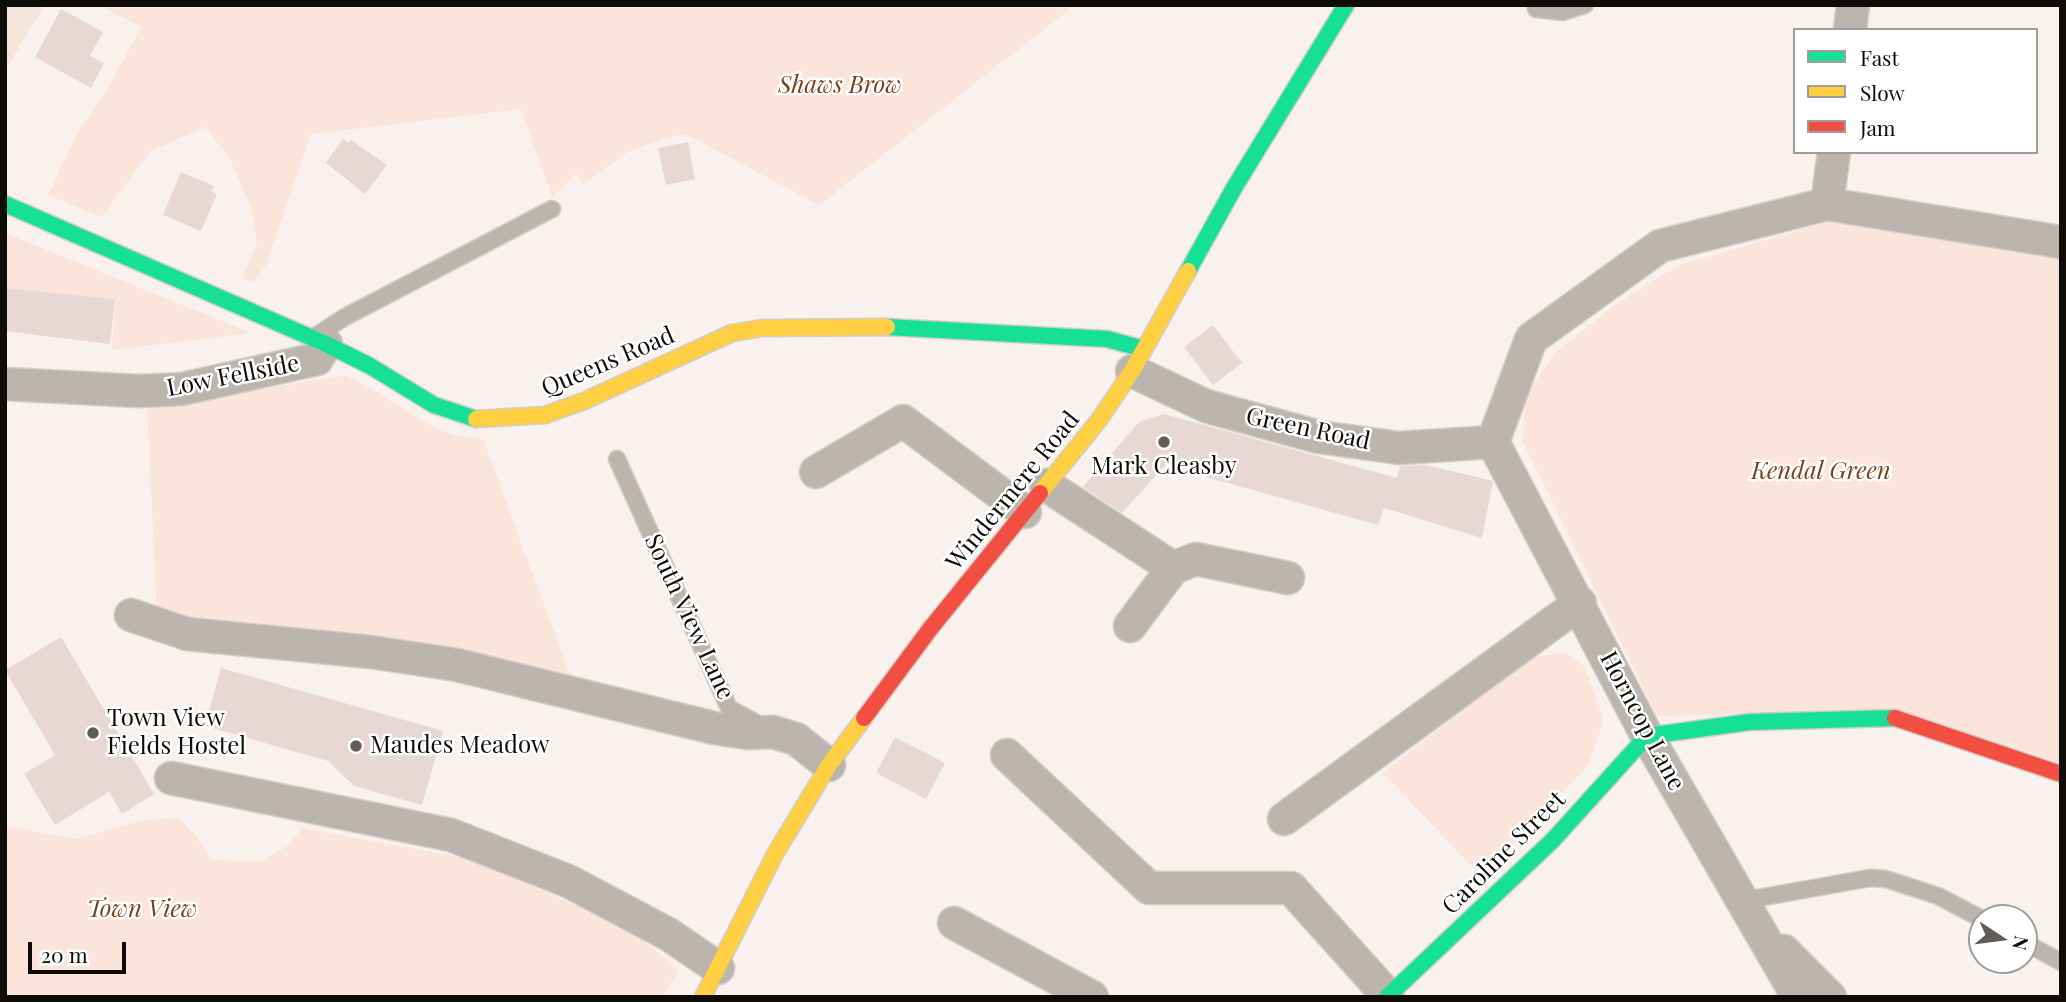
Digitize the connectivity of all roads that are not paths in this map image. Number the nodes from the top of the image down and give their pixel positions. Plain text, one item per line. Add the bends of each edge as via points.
1 (1346, 5) edge
2 (1535, 5) edge
3 (1585, 5) edge
4 (1853, 5) edge
5 (1850, 28) edge
6 (1834, 154) edge
7 (5, 204) edge
8 (1827, 204) junction
9 (552, 209) dead end
10 (2061, 242) edge
11 (319, 341) junction
12 (1138, 360) junction
13 (5, 383) edge
14 (1493, 442) junction
15 (617, 460) dead end
16 (816, 472) dead end
17 (1046, 485) junction
18 (1024, 512) junction
19 (1174, 568) junction
20 (1288, 578) dead end
21 (1580, 603) junction
22 (131, 615) dead end
23 (1130, 626) dead end
24 (773, 732) junction
25 (1647, 736) junction
26 (1007, 755) dead end
27 (829, 765) junction
28 (2061, 774) edge
29 (172, 778) dead end
30 (1284, 819) dead end
31 (1744, 908) junction
32 (1968, 912) edge
33 (954, 923) dead end
34 (2038, 950) edge
35 (2061, 962) edge
36 (718, 968) junction
37 (1383, 996) edge
38 (702, 997) edge
39 (1092, 997) edge
40 (1798, 997) edge
41 (1830, 997) edge

1 - 12 main road, Windermere Road via 1234,188
2 - 3 lane via 1536,9 1563,12
4 - 5 street
6 - 8 street
7 - 11 main road, Queens Road
8 - 10 street
8 - 14 street via 1660,246 1531,339
9 - 11 lane via 345,317
11 - 12 main road, Queens Road via 455,414 511,419 545,415 584,401 732,333 762,328 950,329 1107,340
11 - 13 street, Low Fellside via 317,359 181,389
12 - 14 street, Green Road via 1206,406 1319,437 1399,448
12 - 17 main road, Windermere Road via 1099,420
14 - 21 street, Horncop Lane
15 - 24 lane, South View Lane via 729,708
16 - 18 street via 903,421
17 - 18 main road, Windermere Road
17 - 19 street
18 - 27 main road, Windermere Road
19 - 20 street via 1196,559
19 - 23 street
21 - 25 street, Horncop Lane
21 - 30 street
22 - 24 street via 187,634 457,665 714,728
24 - 27 street, South View Lane via 796,739
25 - 28 main road via 1750,722 1897,718
25 - 31 street, Horncop Lane
25 - 37 main road, Caroline Street via 1553,840
26 - 37 street via 1149,888 1291,888
27 - 36 main road, Windermere Road via 775,853
29 - 36 street via 452,835 568,881 668,934
31 - 32 lane via 1858,880 1886,879
31 - 40 street, Horncop Lane
31 - 41 street
33 - 39 street
34 - 35 lane
36 - 38 main road, Windermere Road

